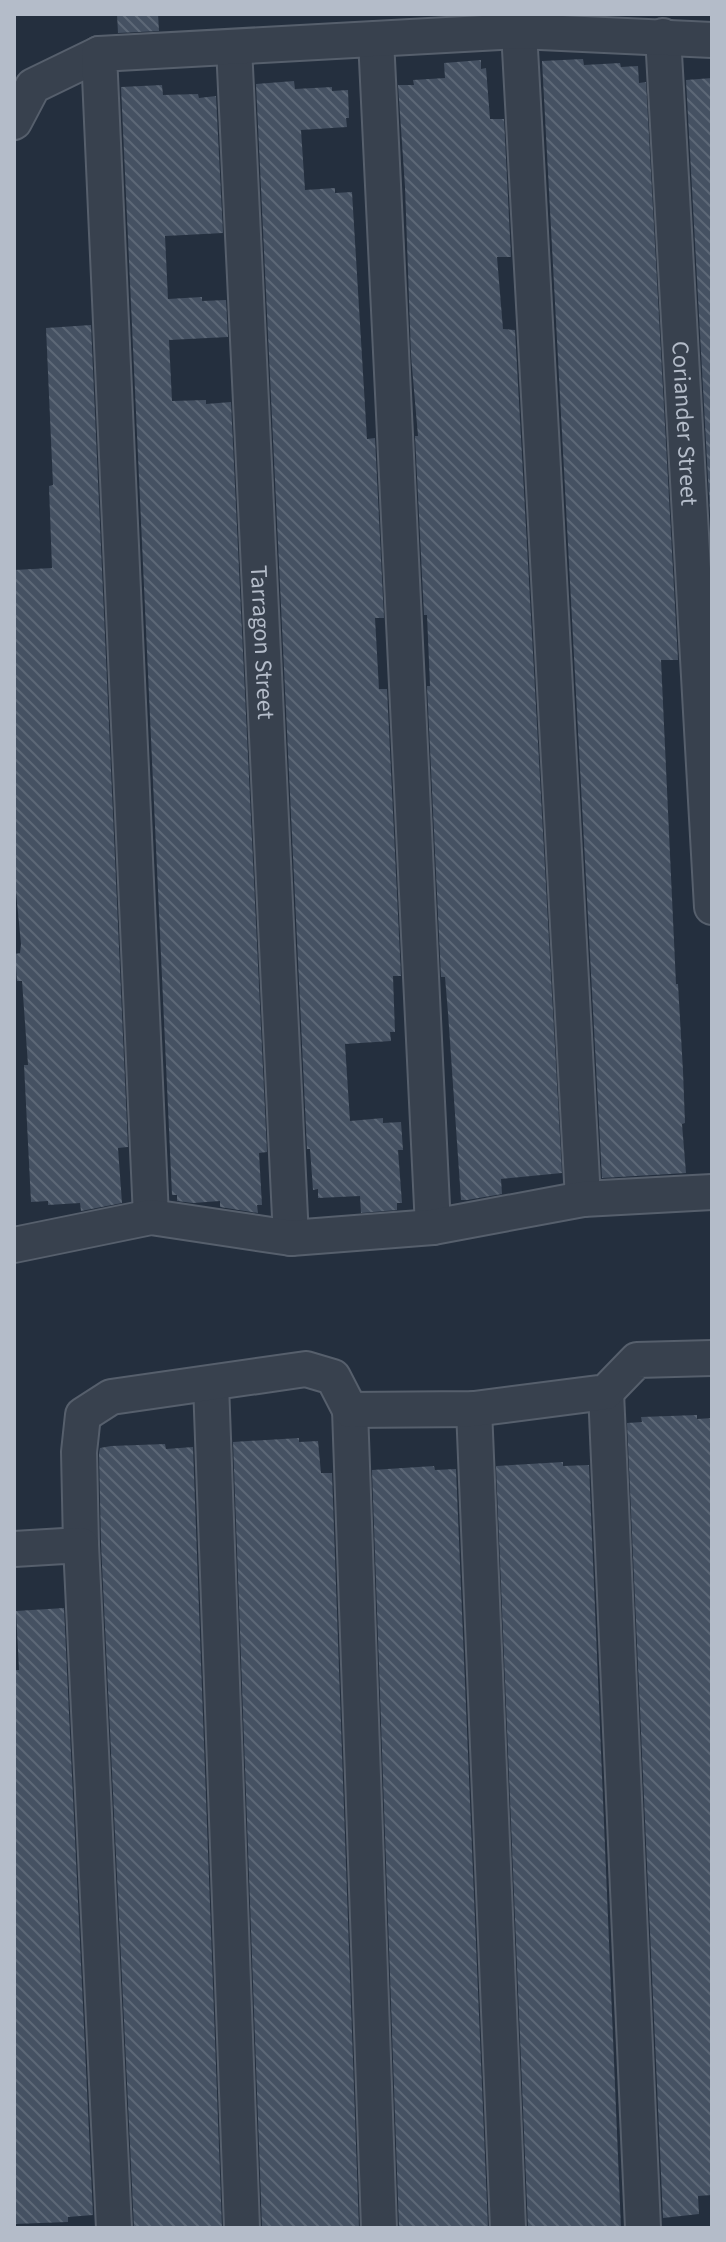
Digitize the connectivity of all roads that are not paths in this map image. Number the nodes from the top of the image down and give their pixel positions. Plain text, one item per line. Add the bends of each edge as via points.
1 (519, 31) junction
2 (663, 36) junction
3 (376, 39) junction
4 (712, 40) edge
5 (234, 47) junction
6 (99, 54) junction
7 (14, 122) edge
8 (712, 907) edge
9 (712, 1192) edge
10 (583, 1199) junction
11 (151, 1217) junction
12 (433, 1227) junction
13 (291, 1238) junction
14 (14, 1245) edge
15 (712, 1358) edge
16 (211, 1384) junction
17 (606, 1392) junction
18 (474, 1409) junction
19 (350, 1410) junction
20 (81, 1545) junction
21 (14, 1549) edge
22 (114, 2228) edge
23 (242, 2228) edge
24 (379, 2228) edge
25 (508, 2228) edge
26 (643, 2228) edge

1 - 2 street
1 - 3 street
1 - 10 street
2 - 4 street
2 - 8 street, Coriander Street
3 - 5 street
3 - 12 street
5 - 6 street
5 - 13 street, Tarragon Street
6 - 7 street via 33,86
6 - 11 street
9 - 10 street
10 - 12 street
11 - 13 street
11 - 14 street
12 - 13 street
15 - 17 street via 637,1360
16 - 19 street via 306,1369 333,1377
16 - 20 street via 111,1397 83,1415
16 - 23 street
17 - 18 street
17 - 26 street
18 - 19 street
18 - 25 street
19 - 24 street
20 - 21 street
20 - 22 street

